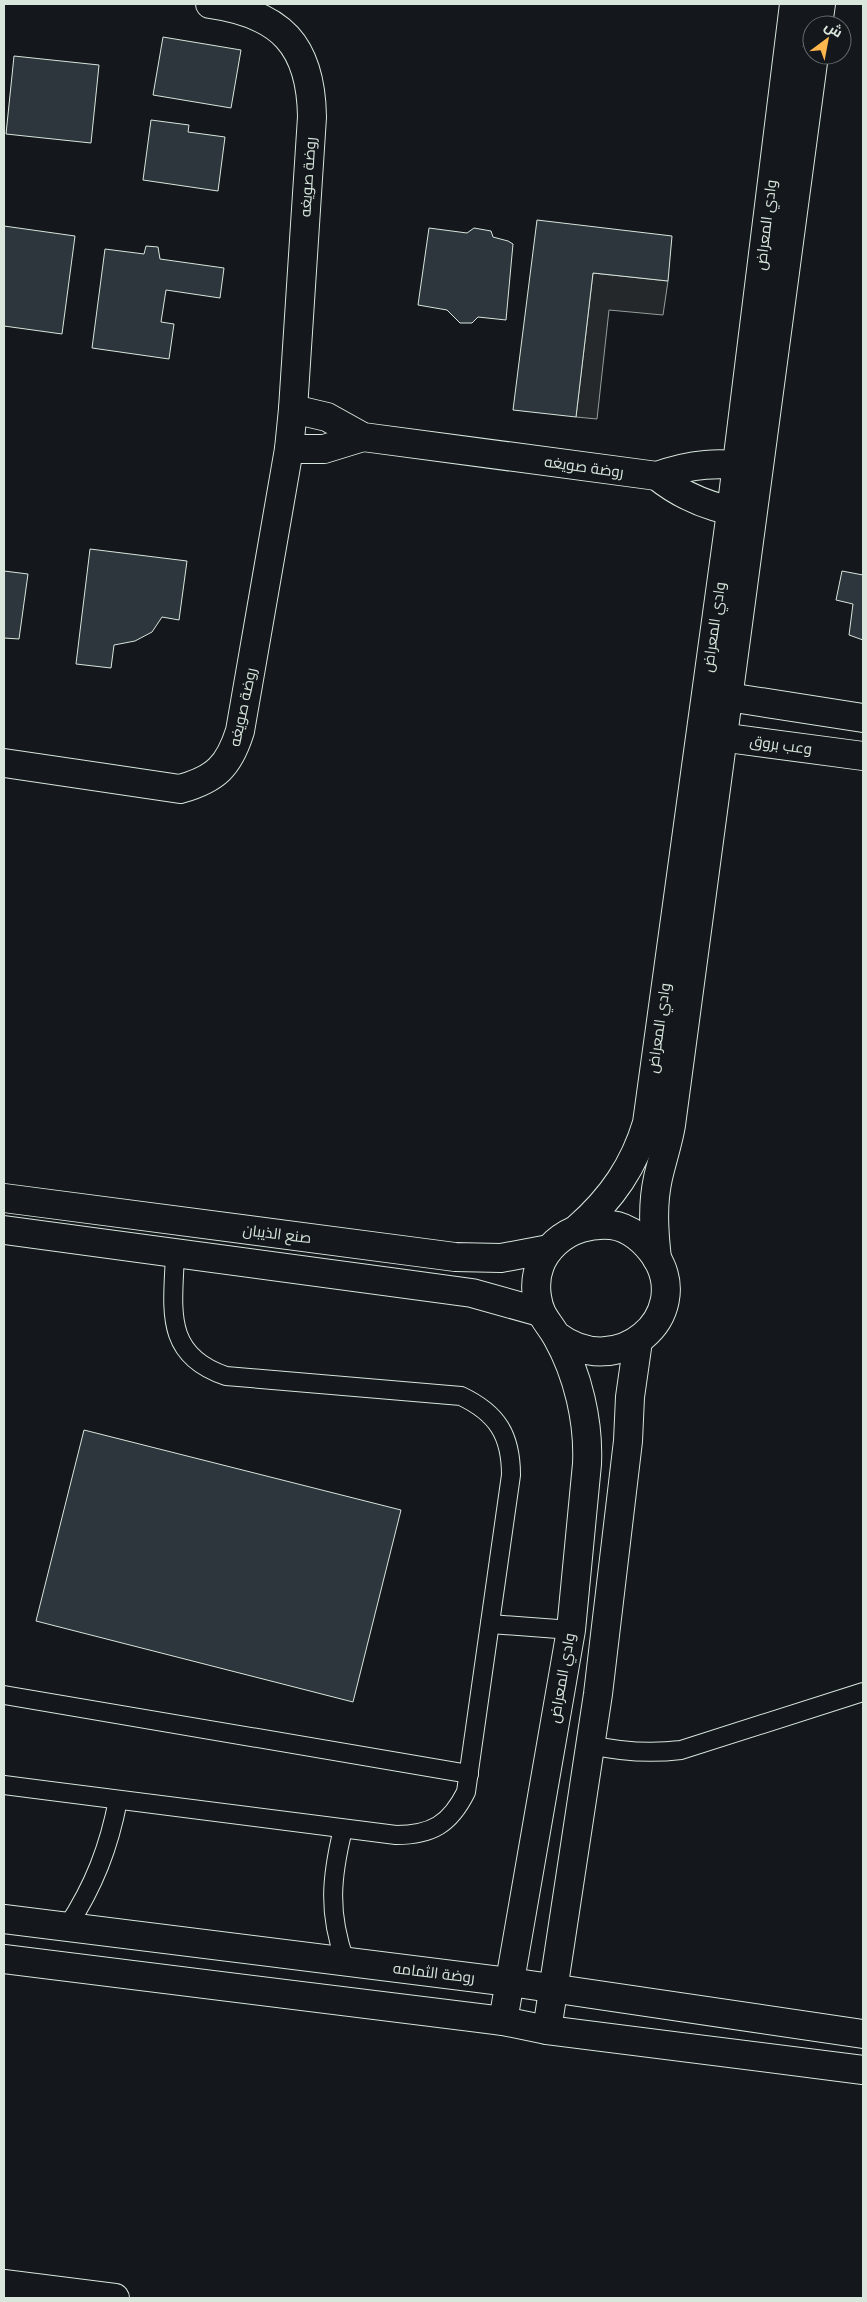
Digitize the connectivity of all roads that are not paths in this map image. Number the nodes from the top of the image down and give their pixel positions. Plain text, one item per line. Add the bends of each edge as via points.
1 (210, 4) edge
2 (794, 4) edge
3 (812, 65) edge
4 (293, 409) junction
5 (363, 437) junction
6 (289, 449) junction
7 (748, 466) junction
8 (657, 476) junction
9 (742, 513) junction
10 (716, 696) junction
11 (863, 718) edge
12 (711, 735) junction
13 (863, 756) edge
14 (4, 763) edge
15 (4, 1198) edge
16 (578, 1228) junction
17 (4, 1230) edge
18 (549, 1249) junction
19 (175, 1254) junction
20 (657, 1259) junction
21 (540, 1312) junction
22 (557, 1336) junction
23 (638, 1341) junction
24 (490, 1624) junction
25 (571, 1630) junction
26 (560, 1689) junction
27 (863, 1692) edge
28 (4, 1694) edge
29 (598, 1694) junction
30 (591, 1745) junction
31 (469, 1774) junction
32 (4, 1785) edge
33 (118, 1800) junction
34 (343, 1829) junction
35 (4, 1919) edge
36 (67, 1927) junction
37 (4, 1960) edge
38 (345, 1961) junction
39 (510, 1982) junction
40 (553, 1989) junction
41 (502, 2021) junction
42 (547, 2030) junction
43 (863, 2034) edge
44 (863, 2070) edge
45 (4, 2284) edge
46 (115, 2298) edge

1 - 4 street, روضة صويغه via 232,7 279,30 295,44 311,89 312,117
2 - 7 street, وادي المعراض
3 - 7 street, وادي المعراض
4 - 5 street, روضة صويغه via 327,417
4 - 6 street, روضة صويغه
5 - 6 street, روضة صويغه via 324,449
5 - 8 street, روضة صويغه
6 - 14 street, روضة صويغه via 240,731 227,763 199,784 180,789
7 - 8 street, روضة صويغه via 696,465
7 - 9 street, وادي المعراض
8 - 9 street, روضة صويغه via 699,502
9 - 10 street, وادي المعراض
10 - 11 street
10 - 12 street, وادي المعراض
12 - 13 street, وعب بروق
12 - 16 street, وادي المعراض via 646,1123 628,1171 603,1205
12 - 20 street, وادي المعراض via 671,1125 654,1204
15 - 18 street, صنع الذيبان via 455,1257 501,1258
16 - 18 street, وادي المعراض via 562,1236
16 - 20 street, وادي المعراض via 597,1224 631,1232
17 - 19 street
18 - 21 street, وادي المعراض via 536,1279
19 - 21 street via 472,1292
19 - 24 lane via 174,1326 181,1344 208,1370 226,1376 461,1396 479,1404 494,1418 511,1455 512,1475
20 - 23 street, وادي المعراض via 665,1294 651,1328
21 - 22 street, وادي المعراض
22 - 23 street, وادي المعراض via 586,1351 604,1353
22 - 25 street, وادي المعراض via 573,1377 588,1438
23 - 29 street
24 - 25 lane
24 - 31 lane
25 - 26 street, وادي المعراض
26 - 29 street
26 - 39 street, وادي المعراض
27 - 30 lane via 681,1750 651,1754
28 - 31 lane
29 - 30 street
30 - 40 street
31 - 34 lane via 466,1792 458,1808 447,1821 431,1830 396,1836
32 - 33 lane
33 - 34 lane
33 - 36 lane via 112,1834 101,1866
34 - 38 lane via 332,1883 332,1910 336,1936
35 - 36 street, روضة الثمامه
36 - 38 street, روضة الثمامه
37 - 41 street
38 - 39 street, روضة الثمامه
39 - 40 street, روضة الثمامه
39 - 41 street, وادي المعراض
40 - 42 street
40 - 43 street, روضة الثمامه
41 - 42 street
42 - 44 street
45 - 46 street

